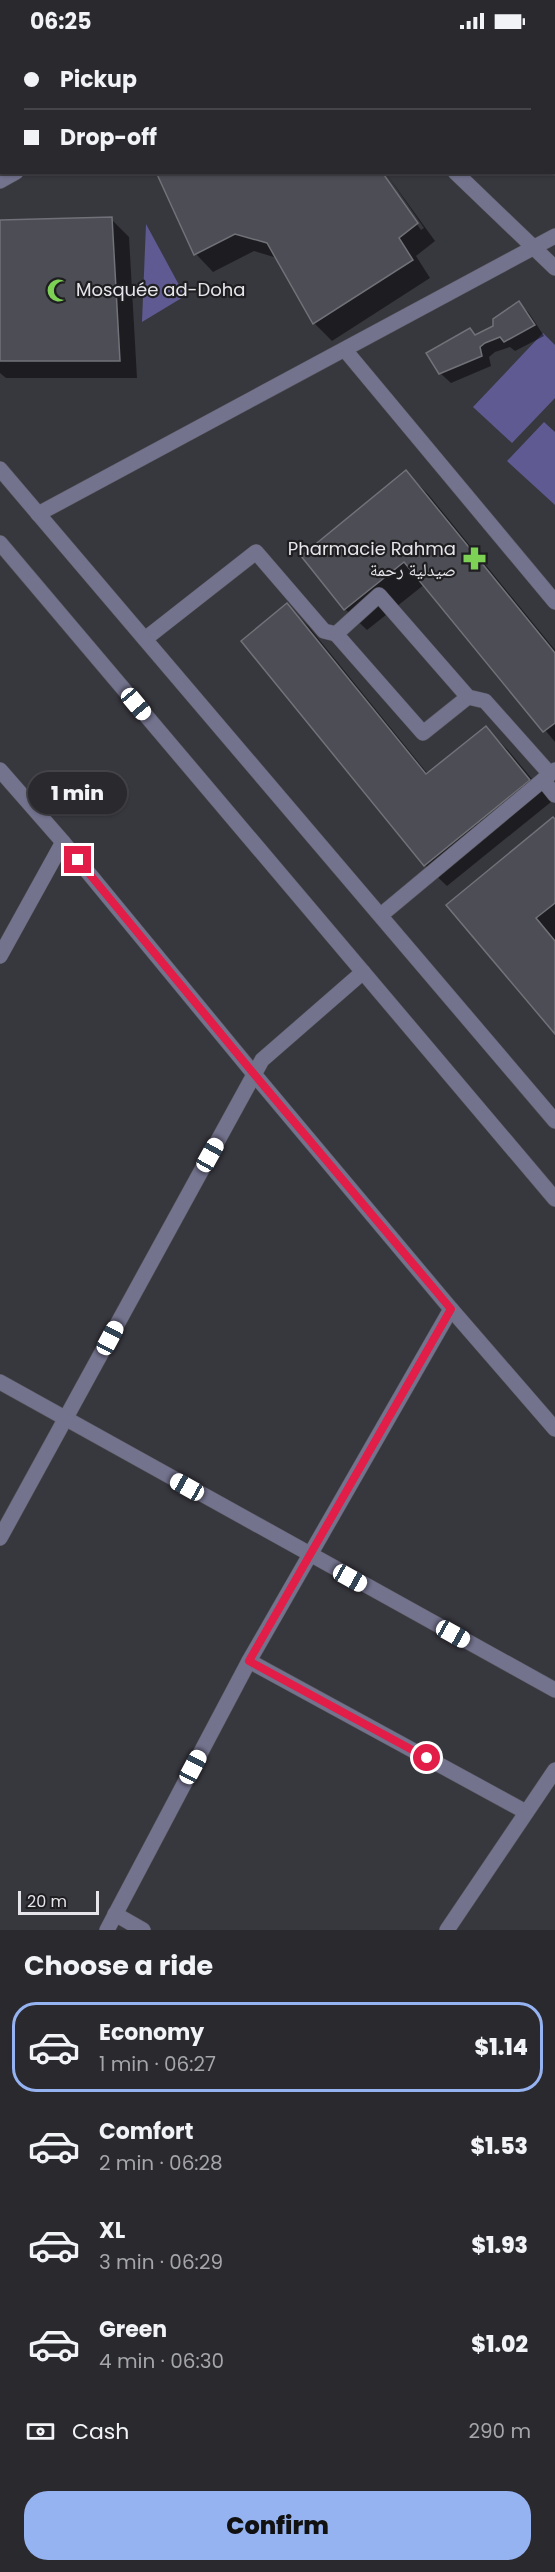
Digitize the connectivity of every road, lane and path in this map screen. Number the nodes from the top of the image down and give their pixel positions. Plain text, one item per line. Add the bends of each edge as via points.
1 (457, 174) edge
2 (555, 236) edge
3 (533, 248) junction
4 (555, 268) edge
5 (345, 350) junction
6 (0, 469) edge
7 (38, 514) junction
8 (0, 543) edge
9 (555, 602) edge
10 (336, 634) junction
11 (145, 639) junction
12 (468, 697) junction
13 (0, 770) edge
14 (549, 775) edge
15 (555, 795) edge
16 (63, 842) junction
17 (381, 915) junction
18 (0, 956) edge
19 (363, 972) junction
20 (254, 1074) junction
21 (555, 1121) edge
22 (555, 1199) edge
23 (451, 1309) junction
24 (0, 1382) edge
25 (66, 1419) junction
26 (555, 1429) edge
27 (0, 1538) edge
28 (309, 1555) junction
29 (249, 1661) junction
30 (555, 1690) edge
31 (555, 1770) edge
32 (526, 1812) junction
33 (115, 1914) junction
34 (107, 1930) edge
35 (143, 1930) edge
36 (447, 1930) edge

1 - 3 street
2 - 3 street
3 - 4 street
3 - 5 street
5 - 7 street
5 - 9 street
6 - 7 street
7 - 11 street
8 - 19 street
10 - 11 street via 324,631 256,552
10 - 12 street via 423,733
10 - 12 street via 379,595
11 - 17 street
12 - 14 street via 485,701
13 - 16 street
14 - 15 street
14 - 17 street
16 - 18 street
16 - 20 street
17 - 21 street
19 - 20 street via 262,1060
19 - 22 street
20 - 23 street
20 - 25 street
23 - 26 street
23 - 28 street
24 - 25 street
25 - 27 street
25 - 28 street
28 - 29 street
28 - 30 street
29 - 32 street
29 - 33 street
31 - 32 street
32 - 36 street
33 - 34 street
33 - 35 street

